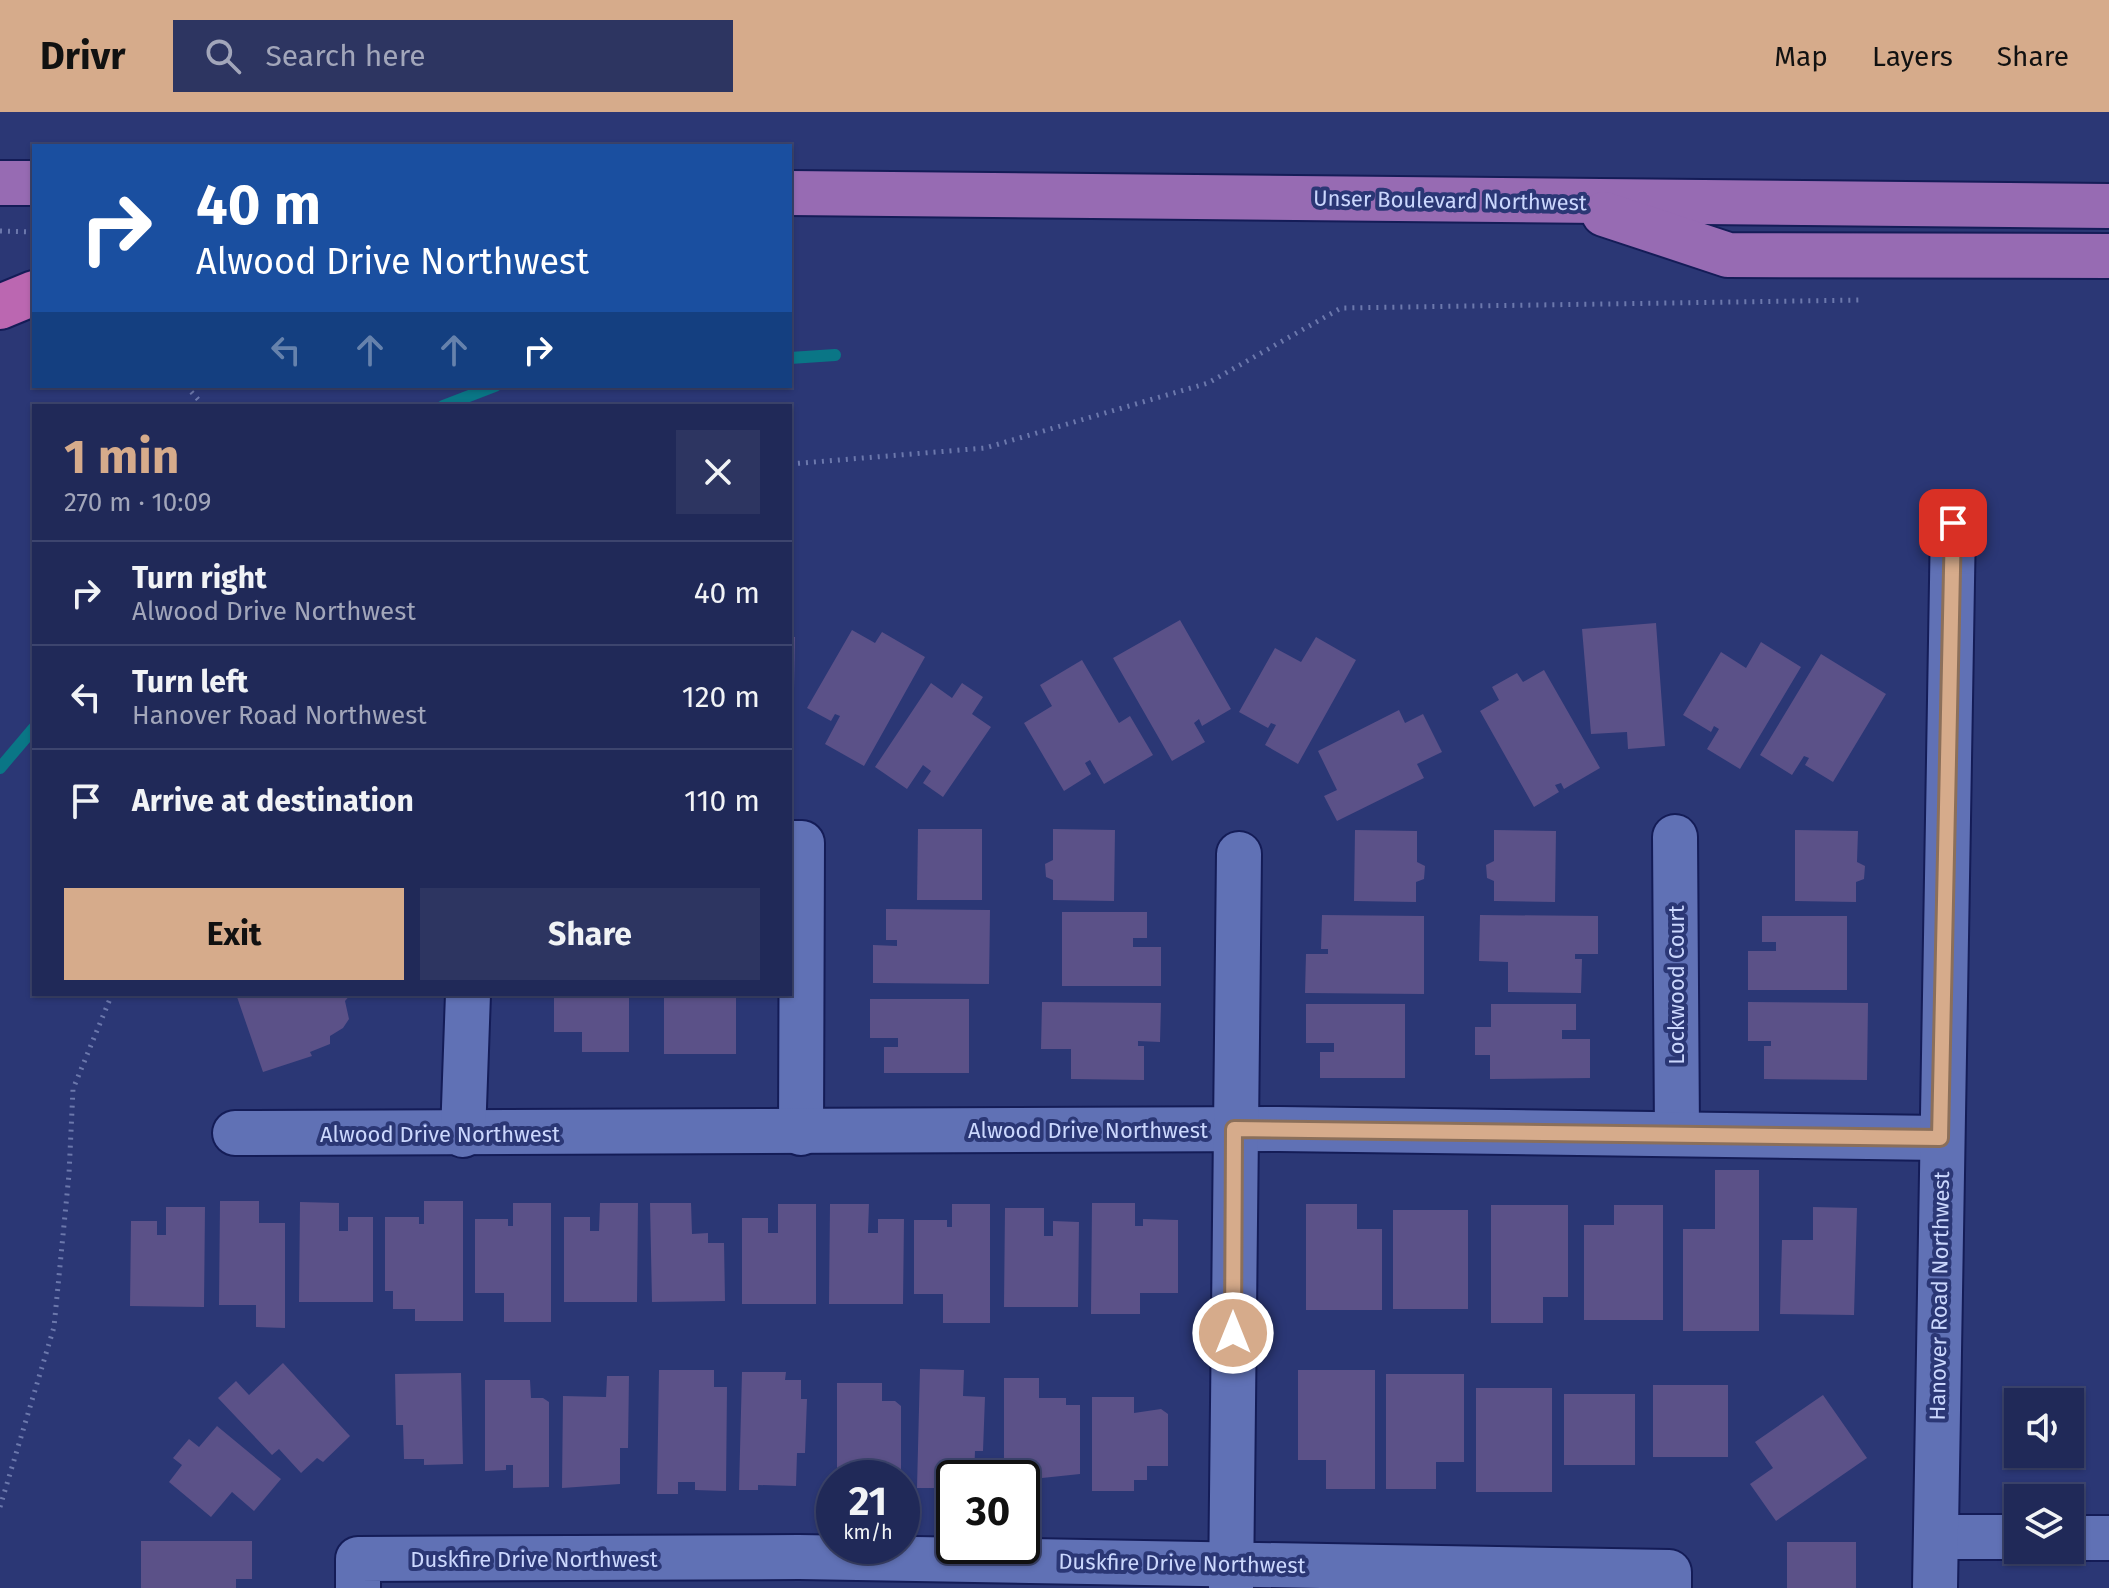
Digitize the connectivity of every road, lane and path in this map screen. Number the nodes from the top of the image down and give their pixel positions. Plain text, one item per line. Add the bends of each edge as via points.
1 (0, 183) edge
2 (32, 183) edge
3 (792, 193) edge
4 (1564, 201) junction
5 (2109, 206) edge
6 (0, 231) edge
7 (32, 232) edge
8 (2109, 256) edge
9 (32, 294) edge
10 (1874, 300) dead end
11 (0, 307) edge
12 (188, 388) edge
13 (202, 404) edge
14 (792, 464) edge
15 (1953, 523) dead end
16 (1675, 837) dead end
17 (792, 843) edge
18 (1239, 854) dead end
19 (111, 996) edge
20 (468, 996) edge
21 (1234, 1129) junction
22 (235, 1133) dead end
23 (801, 1133) junction
24 (1677, 1133) junction
25 (463, 1135) junction
26 (1940, 1138) junction
27 (0, 1507) edge
28 (1936, 1537) junction
29 (2004, 1537) edge
30 (2084, 1538) edge
31 (2109, 1538) edge
32 (799, 1573) edge
33 (358, 1574) edge
34 (1231, 1576) edge
35 (1669, 1580) edge
36 (1935, 1588) edge

1 - 2 main road
3 - 4 main road, Unser Boulevard Northwest
4 - 5 main road, Unser Boulevard Northwest
4 - 8 main road via 1728,255
6 - 7 path
9 - 11 highway
10 - 14 path via 1341,308 1208,383 985,448
12 - 13 path
15 - 26 street, Hanover Road Northwest
16 - 24 street, Lockwood Court
17 - 23 street via 802,843
18 - 21 street
19 - 27 path via 73,1089 54,1327
20 - 25 street
21 - 23 street, Alwood Drive Northwest
21 - 24 street, Alwood Drive Northwest
21 - 34 street
22 - 25 street, Alwood Drive Northwest
23 - 25 street, Alwood Drive Northwest
24 - 26 street, Alwood Drive Northwest
26 - 28 street, Hanover Road Northwest
28 - 29 street
28 - 36 street, Hanover Road Northwest
30 - 31 street
32 - 33 street, Duskfire Drive Northwest
32 - 34 street, Duskfire Drive Northwest
34 - 35 street, Duskfire Drive Northwest

